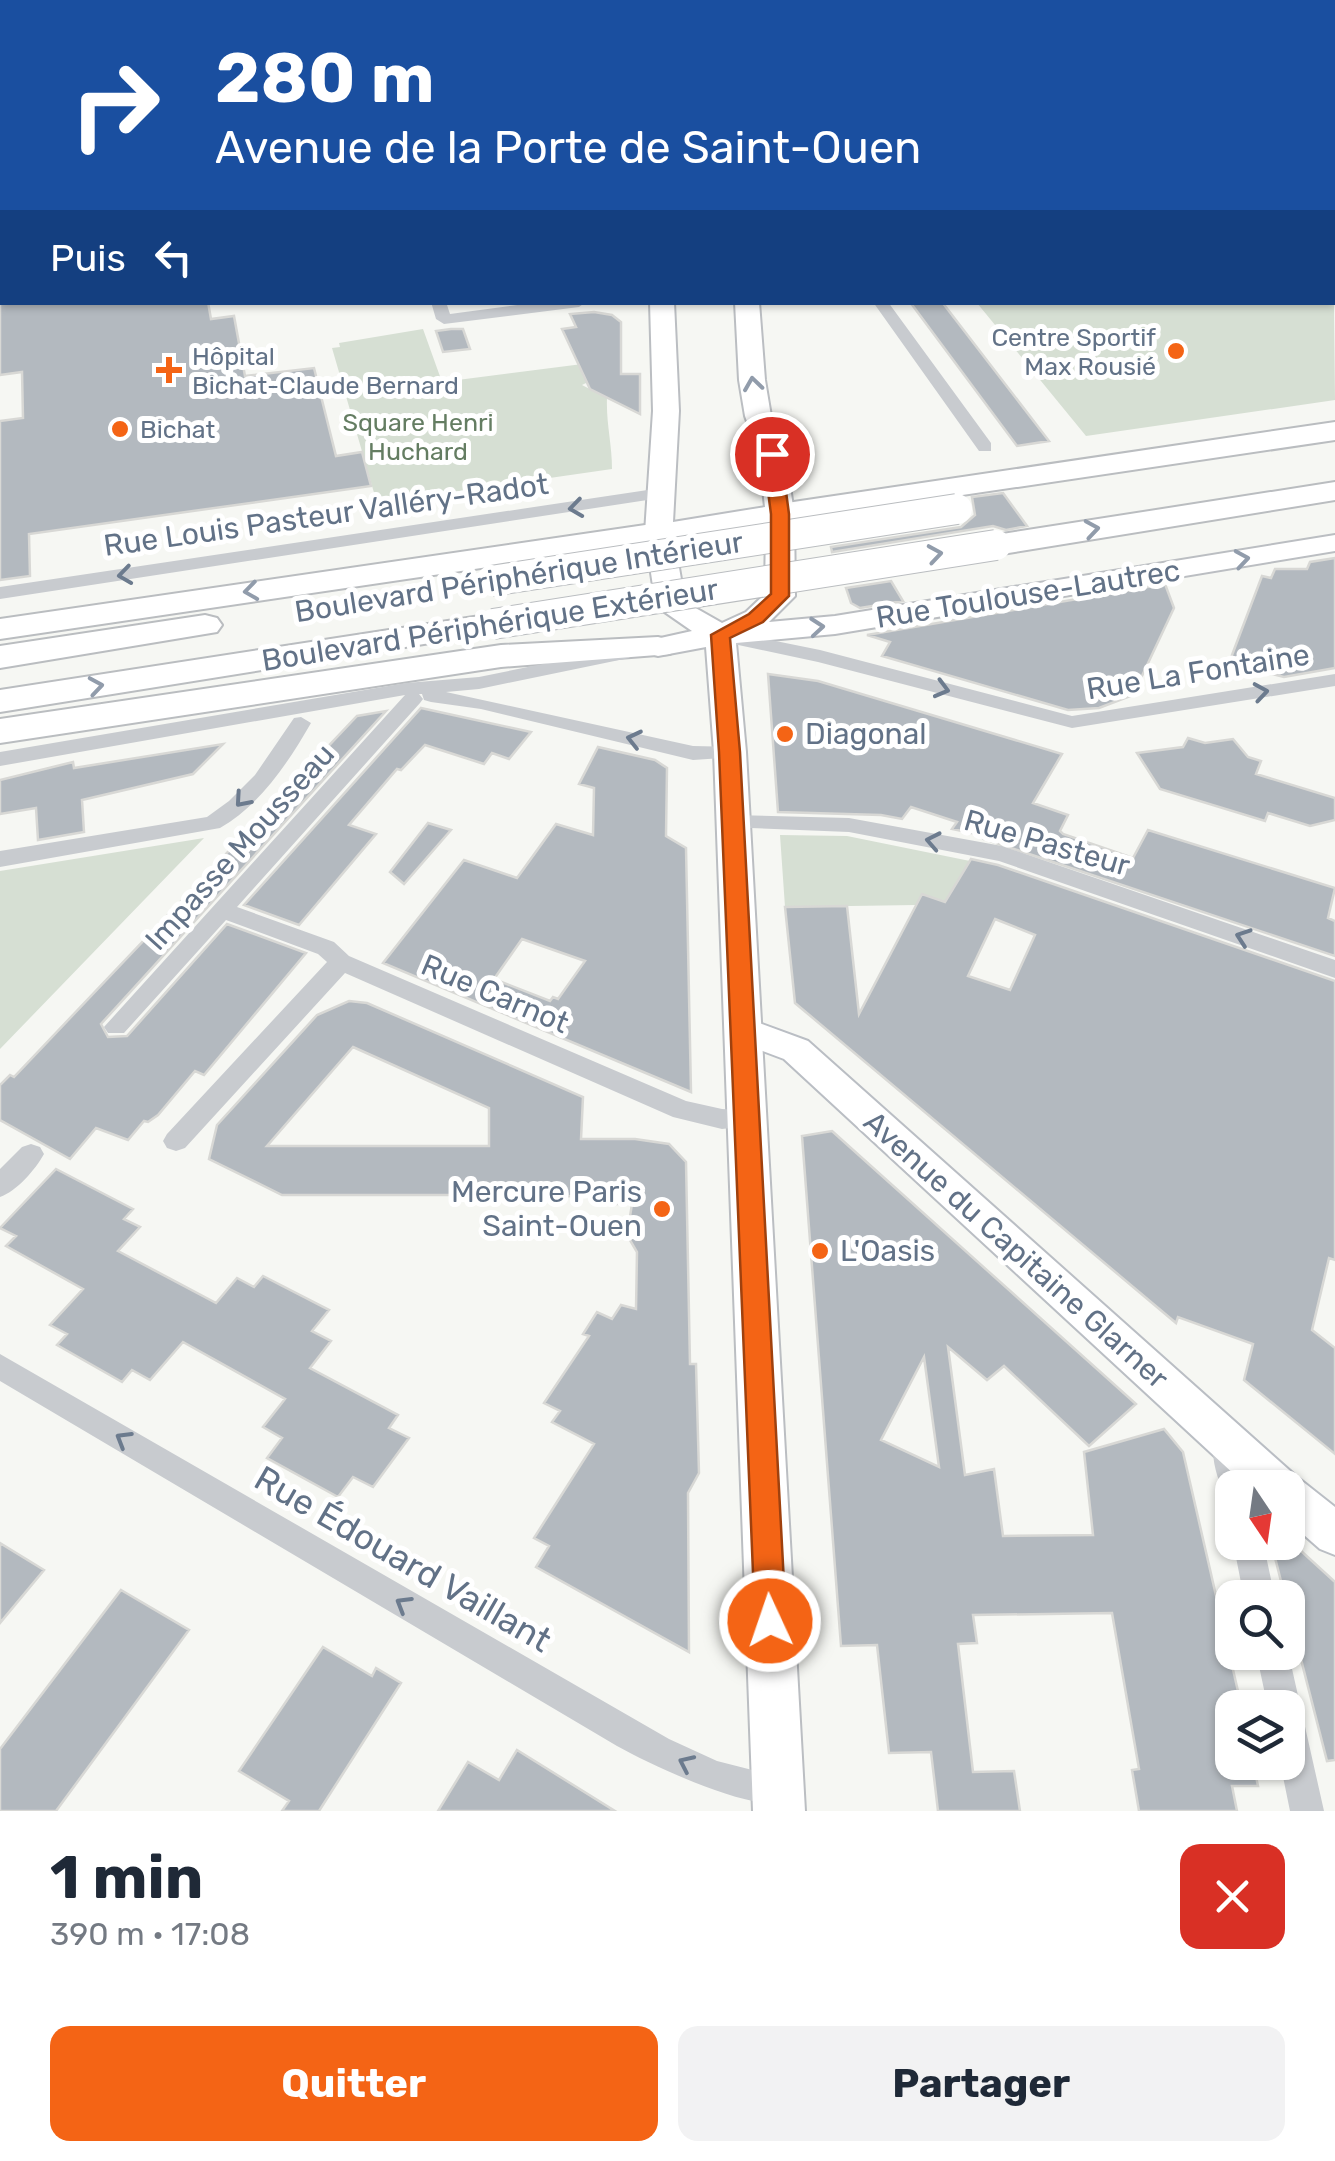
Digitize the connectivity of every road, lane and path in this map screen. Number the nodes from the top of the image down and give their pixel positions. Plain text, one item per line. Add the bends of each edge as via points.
1 (439, 305) edge
2 (556, 305) edge
3 (662, 305) edge
4 (747, 305) edge
5 (882, 305) edge
6 (1335, 431) edge
7 (984, 448) dead end
8 (1335, 454) edge
9 (1335, 491) edge
10 (661, 493) junction
11 (780, 514) junction
12 (659, 532) junction
13 (1332, 545) edge
14 (0, 593) edge
15 (0, 629) edge
16 (720, 635) junction
17 (658, 647) junction
18 (0, 657) edge
19 (1335, 680) edge
20 (456, 691) junction
21 (0, 701) edge
22 (410, 702) junction
23 (292, 717) junction
24 (0, 730) edge
25 (730, 752) junction
26 (0, 759) edge
27 (732, 822) junction
28 (0, 859) edge
29 (224, 910) junction
30 (340, 962) junction
31 (1335, 968) edge
32 (116, 1027) dead end
33 (743, 1030) junction
34 (746, 1118) junction
35 (176, 1141) dead end
36 (31, 1154) dead end
37 (0, 1186) edge
38 (0, 1366) edge
39 (1226, 1441) junction
40 (1232, 1470) edge
41 (1259, 1470) edge
42 (1305, 1508) edge
43 (1335, 1534) edge
44 (1300, 1780) edge
45 (779, 1801) edge
46 (1307, 1811) edge

1 - 2 street via 444,320
3 - 10 main road
11 -> 4 main road via 752,380
5 - 7 street
6 - 11 highway
8 - 18 highway, Boulevard Périphérique Intérieur, bridge
21 -> 9 highway, Boulevard Périphérique Extérieur, bridge
10 - 12 main road
10 -> 14 street, Rue Louis Pasteur Valléry-Radot
11 - 12 main road
11 - 16 main road via 780,596 756,618
12 -> 15 highway
12 - 16 main road via 672,606
16 -> 13 main road, Rue Toulouse-Lautrec via 836,625
16 - 17 main road
16 -> 19 street, Rue La Fontaine via 1072,722
16 - 25 main road
17 - 20 street
17 - 24 highway via 502,656
20 - 22 street
20 - 23 street via 406,689
25 -> 20 street via 694,753
22 - 23 street
22 - 29 street, Impasse Mousseau
23 - 26 street
23 -> 28 street via 290,744 228,816
25 - 27 main road
31 -> 27 street, Rue Pasteur via 1002,854 848,825
27 - 33 main road
29 - 30 street, Rue Carnot via 326,948
29 - 32 street, Impasse Mousseau
30 - 34 street, Rue Carnot via 682,1110
30 - 35 street
33 - 34 main road
33 - 39 street, Avenue du Capitaine Glarner via 796,1050
34 - 45 main road
36 - 37 street
45 -> 38 street, Rue Édouard Vaillant via 674,1757 466,1642
39 - 40 street
39 - 41 street, Avenue du Capitaine Glarner
42 - 43 street
44 - 46 street

